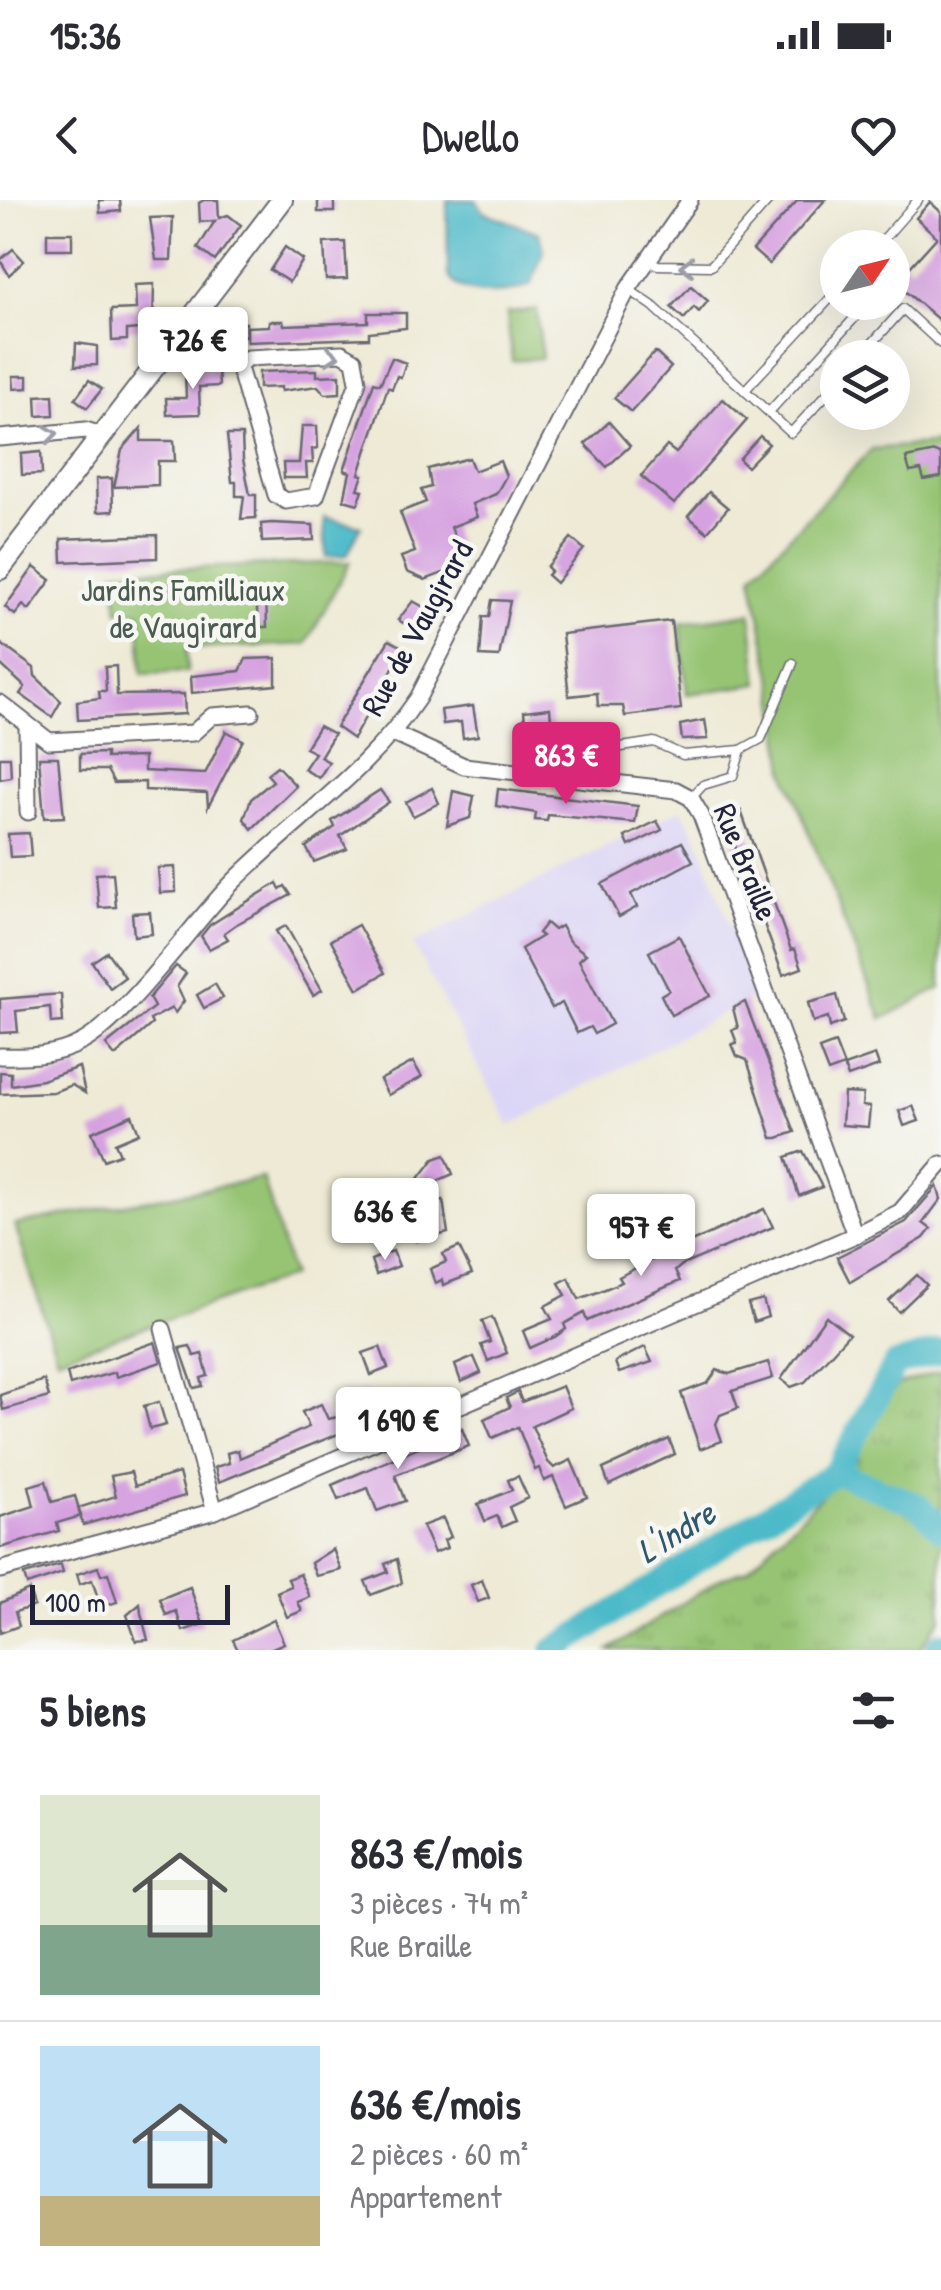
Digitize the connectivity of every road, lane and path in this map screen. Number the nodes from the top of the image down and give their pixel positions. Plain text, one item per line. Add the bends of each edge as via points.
1 (282, 200) edge
2 (690, 200) edge
3 (770, 200) edge
4 (918, 200) edge
5 (892, 230) edge
6 (646, 260) junction
7 (628, 289) junction
8 (820, 309) edge
9 (910, 316) edge
10 (853, 320) edge
11 (892, 320) edge
12 (185, 327) junction
13 (875, 340) edge
14 (941, 344) edge
15 (238, 364) junction
16 (745, 390) junction
17 (820, 402) edge
18 (769, 412) junction
19 (101, 435) junction
20 (0, 438) edge
21 (0, 569) edge
22 (794, 664) dead end
23 (0, 703) edge
24 (251, 713) dead end
25 (27, 724) junction
26 (394, 734) junction
27 (742, 750) junction
28 (582, 780) junction
29 (690, 798) junction
30 (28, 812) dead end
31 (0, 1056) edge
32 (941, 1164) edge
33 (855, 1235) junction
34 (163, 1329) dead end
35 (215, 1511) junction
36 (0, 1570) edge

1 - 12 main road
2 - 6 street, Rue de Vaugirard
3 -> 6 lane via 711,266
4 - 5 lane
6 - 7 street, Rue de Vaugirard
7 - 16 lane
7 - 26 street, Rue de Vaugirard
8 - 16 lane
9 - 14 lane
10 - 18 lane
11 - 13 lane
12 - 15 street
12 - 19 main road
15 -> 15 street via 342,353 354,360 358,382 316,496 286,501 273,490
16 - 18 lane
17 - 18 lane via 791,433
20 -> 19 street via 86,430
19 - 21 main road
22 - 27 lane via 760,739
23 - 25 street
24 - 25 street via 212,716 193,733 49,741
25 - 30 street
26 - 28 street, Rue Braille via 464,766
26 - 31 street, Rue de Vaugirard via 237,878 82,1042 35,1057
27 - 28 lane via 683,755 654,742 583,753
27 - 29 lane via 733,776 703,785
28 - 29 street, Rue Braille via 676,790
29 - 33 street, Rue Braille via 702,815
32 - 33 street via 900,1212
33 - 35 street
34 - 35 street
35 - 36 street

